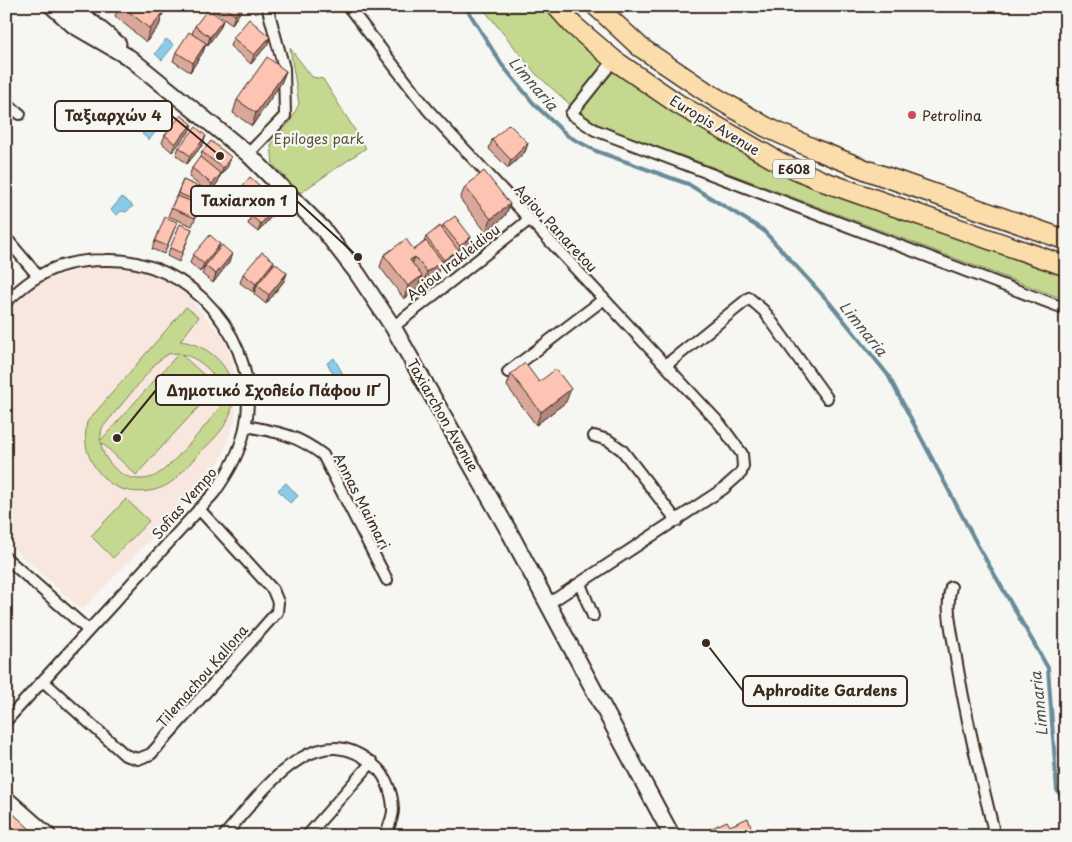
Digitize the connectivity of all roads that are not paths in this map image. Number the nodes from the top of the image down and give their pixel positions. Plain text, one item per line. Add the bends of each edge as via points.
1 (52, 6) edge
2 (72, 6) edge
3 (266, 6) edge
4 (348, 6) edge
5 (556, 6) edge
6 (596, 6) edge
7 (130, 58) junction
8 (614, 60) junction
9 (6, 104) edge
10 (20, 114) dead end
11 (248, 154) junction
12 (530, 219) junction
13 (6, 238) edge
14 (1066, 240) edge
15 (1066, 266) edge
16 (38, 276) junction
17 (604, 299) junction
18 (6, 302) edge
19 (1066, 309) edge
20 (393, 327) junction
21 (666, 365) junction
22 (508, 372) dead end
23 (827, 398) dead end
24 (246, 426) junction
25 (594, 436) dead end
26 (199, 509) junction
27 (677, 521) junction
28 (6, 558) edge
29 (386, 580) dead end
30 (580, 584) junction
31 (951, 587) dead end
32 (548, 604) junction
33 (594, 616) dead end
34 (87, 630) junction
35 (43, 681) junction
36 (6, 720) edge
37 (372, 762) junction
38 (6, 799) edge
39 (48, 836) edge
40 (224, 836) edge
41 (307, 836) edge
42 (385, 836) edge
43 (672, 836) edge
44 (995, 836) edge

1 - 7 main road, Taxiarchon Avenue via 73,25
2 - 7 main road, Taxiarchon Avenue
3 - 11 street via 284,68 285,116
4 - 12 street, Agiou Panaretou via 428,110
5 - 8 highway, Europis Avenue / E608
6 - 14 highway, Europis Avenue / E608 via 640,47 766,127 869,171
7 - 11 main road, Taxiarchon Avenue
8 - 15 highway, Europis Avenue / E608 via 678,104 779,162 825,182
8 - 19 street via 571,114 595,130
9 - 10 street
11 - 20 main road, Taxiarchon Avenue via 323,229
12 - 17 street, Agiou Panaretou
12 - 20 street, Agiou Irakleidiou
13 - 16 street
16 - 18 street, Sofias Vempo
16 - 24 street, Sofias Vempo via 70,264 111,259 145,265 183,281 209,304 231,334 247,387
17 - 21 street, Agiou Panaretou
17 - 22 street
20 - 32 main road, Taxiarchon Avenue
21 - 23 street via 749,298 764,311
21 - 27 street, Agiou Panaretou via 720,424 742,454 743,466 741,473 723,489
24 - 26 street, Sofias Vempo via 227,475
24 - 29 street, Annas Maimari via 288,434 307,442 323,455
25 - 27 street via 608,440 622,450
26 - 34 street, Sofias Vempo
26 - 35 street, Tilemachou Kallona via 273,590 278,607 277,612 151,754 138,759 125,755
27 - 30 street
28 - 34 street
30 - 32 street
30 - 33 street
31 - 44 street via 948,609 960,682
32 - 43 main road, Taxiarchon Avenue
34 - 35 street, Sofias Vempo
35 - 36 street, Sofias Vempo
37 - 40 street via 359,753 337,748 317,749 296,760 279,775
37 - 41 street
37 - 42 street via 381,772 394,812
38 - 39 main road

